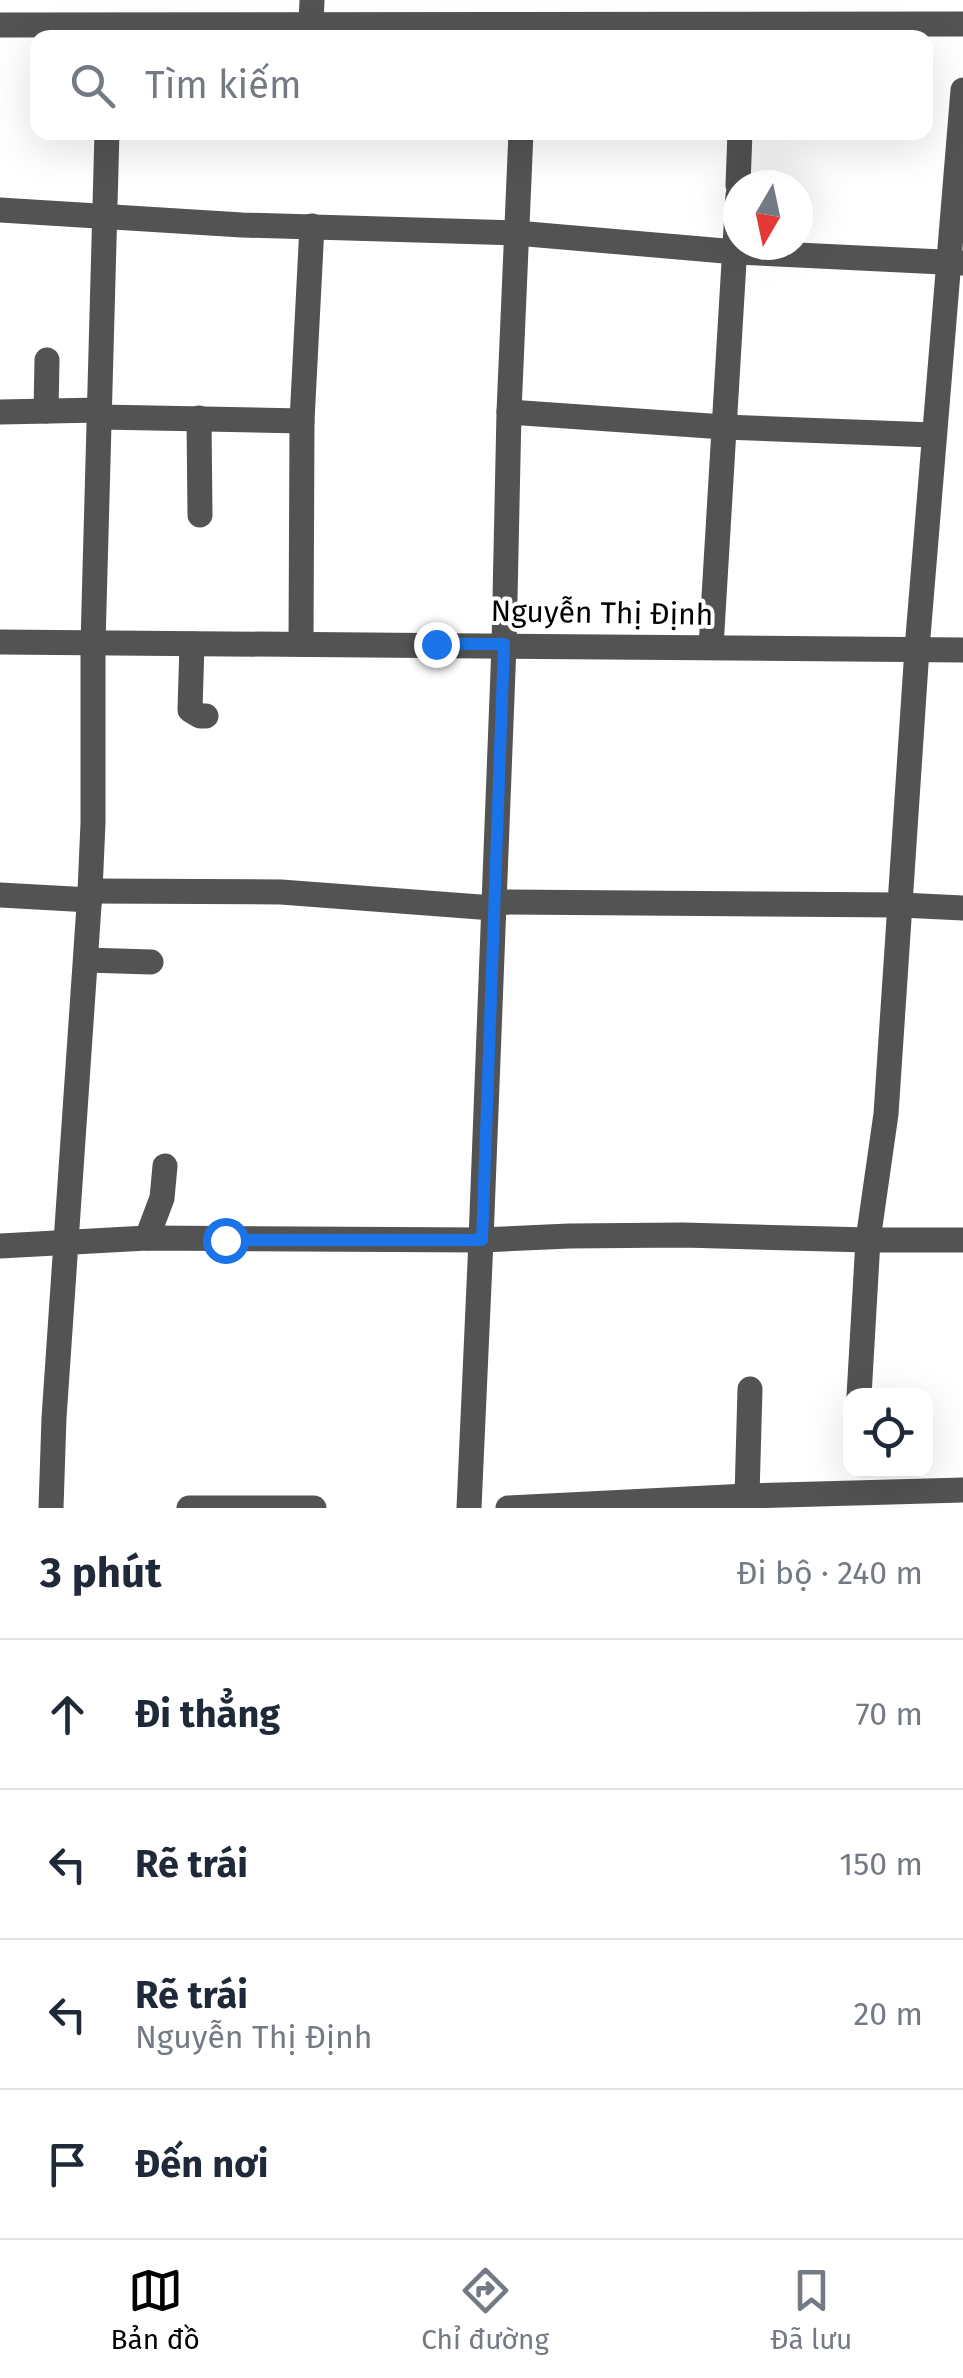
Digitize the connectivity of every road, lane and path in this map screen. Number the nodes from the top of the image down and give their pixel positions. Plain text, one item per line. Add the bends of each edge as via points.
1 (312, 13) edge
2 (526, 20) edge
3 (108, 21) edge
4 (745, 21) edge
5 (963, 24) edge
6 (0, 25) edge
7 (963, 90) edge
8 (107, 140) edge
9 (521, 140) edge
10 (740, 140) edge
11 (739, 170) edge
12 (0, 210) edge
13 (106, 218) junction
14 (312, 226) junction
15 (516, 233) junction
16 (723, 251) edge
17 (813, 256) edge
18 (735, 260) edge
19 (955, 263) edge
20 (47, 360) dead end
21 (46, 411) junction
22 (0, 412) edge
23 (509, 412) junction
24 (100, 413) junction
25 (199, 418) junction
26 (302, 420) junction
27 (724, 426) junction
28 (934, 435) junction
29 (200, 515) dead end
30 (0, 642) edge
31 (93, 644) junction
32 (192, 644) junction
33 (301, 644) junction
34 (504, 644) junction
35 (712, 647) junction
36 (917, 649) junction
37 (963, 650) edge
38 (206, 716) dead end
39 (0, 894) edge
40 (90, 895) junction
41 (493, 905) junction
42 (900, 905) junction
43 (963, 908) edge
44 (86, 960) junction
45 (152, 962) dead end
46 (166, 1166) dead end
47 (147, 1238) junction
48 (482, 1240) junction
49 (868, 1240) junction
50 (963, 1240) edge
51 (66, 1243) junction
52 (0, 1246) edge
53 (859, 1388) edge
54 (750, 1389) dead end
55 (963, 1490) edge
56 (853, 1491) edge
57 (748, 1496) junction
58 (51, 1508) edge
59 (189, 1508) edge
60 (216, 1508) edge
61 (314, 1508) edge
62 (468, 1508) edge
63 (508, 1508) edge

1 - 2 street
1 - 3 street
2 - 4 street
3 - 6 street
4 - 5 street
7 - 19 street
8 - 13 street
9 - 15 street
10 - 11 street
12 - 13 street
13 - 14 street
13 - 24 street
14 - 15 street
14 - 26 street
15 - 16 street
15 - 23 street
17 - 19 street
18 - 27 street
19 - 28 street
20 - 21 street
21 - 22 street
21 - 24 street
23 - 27 street
23 - 34 street
24 - 25 street
24 - 31 street
25 - 26 street
25 - 29 street
26 - 33 street
27 - 28 street
27 - 35 street
28 - 36 street
30 - 31 street, Nguyễn Thị Định
31 - 32 street, Nguyễn Thị Định
31 - 40 street
32 - 33 street, Nguyễn Thị Định
32 - 38 street via 190,710
33 - 34 street, Nguyễn Thị Định
34 - 35 street, Nguyễn Thị Định
34 - 41 street
35 - 36 street, Nguyễn Thị Định
36 - 37 street, Nguyễn Thị Định
36 - 42 street
39 - 40 street
40 - 41 street via 282,892
40 - 44 street
41 - 42 street
41 - 48 street
42 - 43 street
42 - 49 street via 886,1114
44 - 45 street
44 - 51 street
46 - 47 street
47 - 48 street
47 - 51 street
48 - 49 street
48 - 62 street
49 - 50 street
49 - 53 street
51 - 52 street
51 - 58 street
54 - 57 street
55 - 56 street
56 - 57 street
57 - 63 street
59 - 60 street
60 - 61 street

